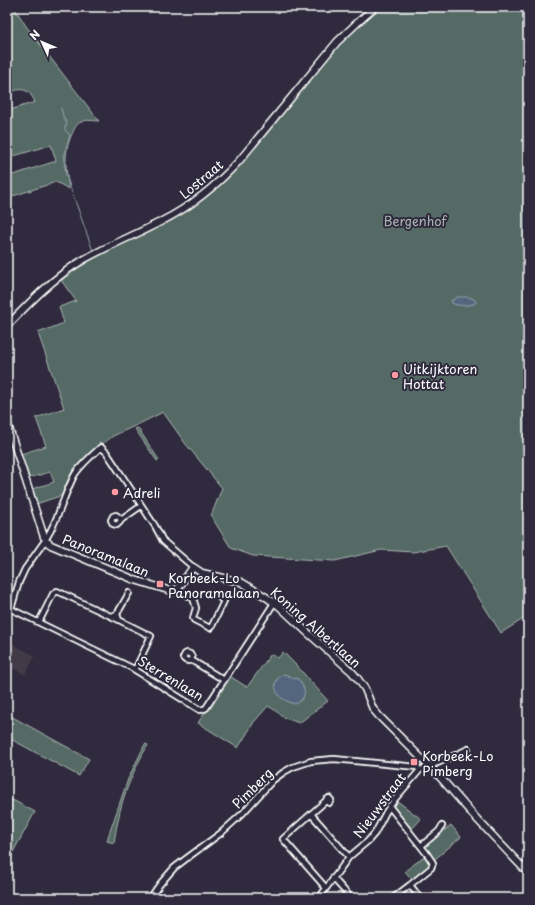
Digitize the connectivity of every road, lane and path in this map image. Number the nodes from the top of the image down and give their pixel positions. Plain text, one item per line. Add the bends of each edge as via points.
1 (375, 7) edge
2 (7, 326) edge
3 (7, 422) edge
4 (141, 506) junction
5 (121, 520) dead end
6 (45, 540) junction
7 (192, 567) junction
8 (178, 589) junction
9 (129, 593) dead end
10 (221, 599) dead end
11 (274, 603) junction
12 (117, 614) junction
13 (111, 616) junction
14 (119, 620) junction
15 (39, 622) junction
16 (191, 660) dead end
17 (135, 670) junction
18 (224, 680) junction
19 (468, 748) dead end
20 (430, 766) junction
21 (420, 770) junction
22 (326, 800) dead end
23 (389, 806) junction
24 (311, 814) junction
25 (442, 826) dead end
26 (421, 846) junction
27 (349, 856) junction
28 (528, 872) edge
29 (333, 878) junction
30 (410, 886) junction
31 (326, 888) junction
32 (150, 898) edge
33 (319, 898) edge
34 (351, 898) edge
35 (393, 898) edge
36 (420, 898) edge

1 - 2 street, Lostraat via 337,42 239,161 214,186 188,206 162,221 82,261 48,286
3 - 6 street
4 - 5 street
4 - 6 street, Koning Albertlaan via 101,447 75,475
4 - 7 street, Koning Albertlaan via 163,541
6 - 8 street, Panoramalaan via 51,545 135,580 171,590
6 - 15 street, Sterrenlaan via 25,569 11,609
7 - 8 street
7 - 11 street, Koning Albertlaan via 202,573 241,582
8 - 10 street via 192,598 196,608 194,620 210,628 224,601
9 - 12 street
11 - 18 street, Sterrenlaan
11 - 20 street, Koning Albertlaan via 352,672 365,689 375,712
12 - 13 street
12 - 14 street
13 - 14 street
13 - 15 street via 57,591
14 - 17 street via 151,636
15 - 17 street, Sterrenlaan
16 - 18 street
17 - 18 street, Sterrenlaan via 200,710 206,708
19 - 20 street, Nieuwstraat
20 - 21 street, Nieuwstraat
20 - 28 street, Koning Albertlaan
21 - 23 street, Nieuwstraat
21 - 32 street, Pimberg via 417,767 334,758 311,761 293,767 273,780 242,814 174,868
22 - 24 street via 328,802 331,800 329,798 324,802 320,806 315,810
23 - 26 street
23 - 27 street, Nieuwstraat via 375,833
24 - 27 street
24 - 31 street via 283,839
25 - 26 street
26 - 30 street via 433,863 431,868
27 - 29 street, Nieuwstraat
29 - 31 street, Nieuwstraat
29 - 34 street
30 - 35 street
30 - 36 street
31 - 33 street, Nieuwstraat

